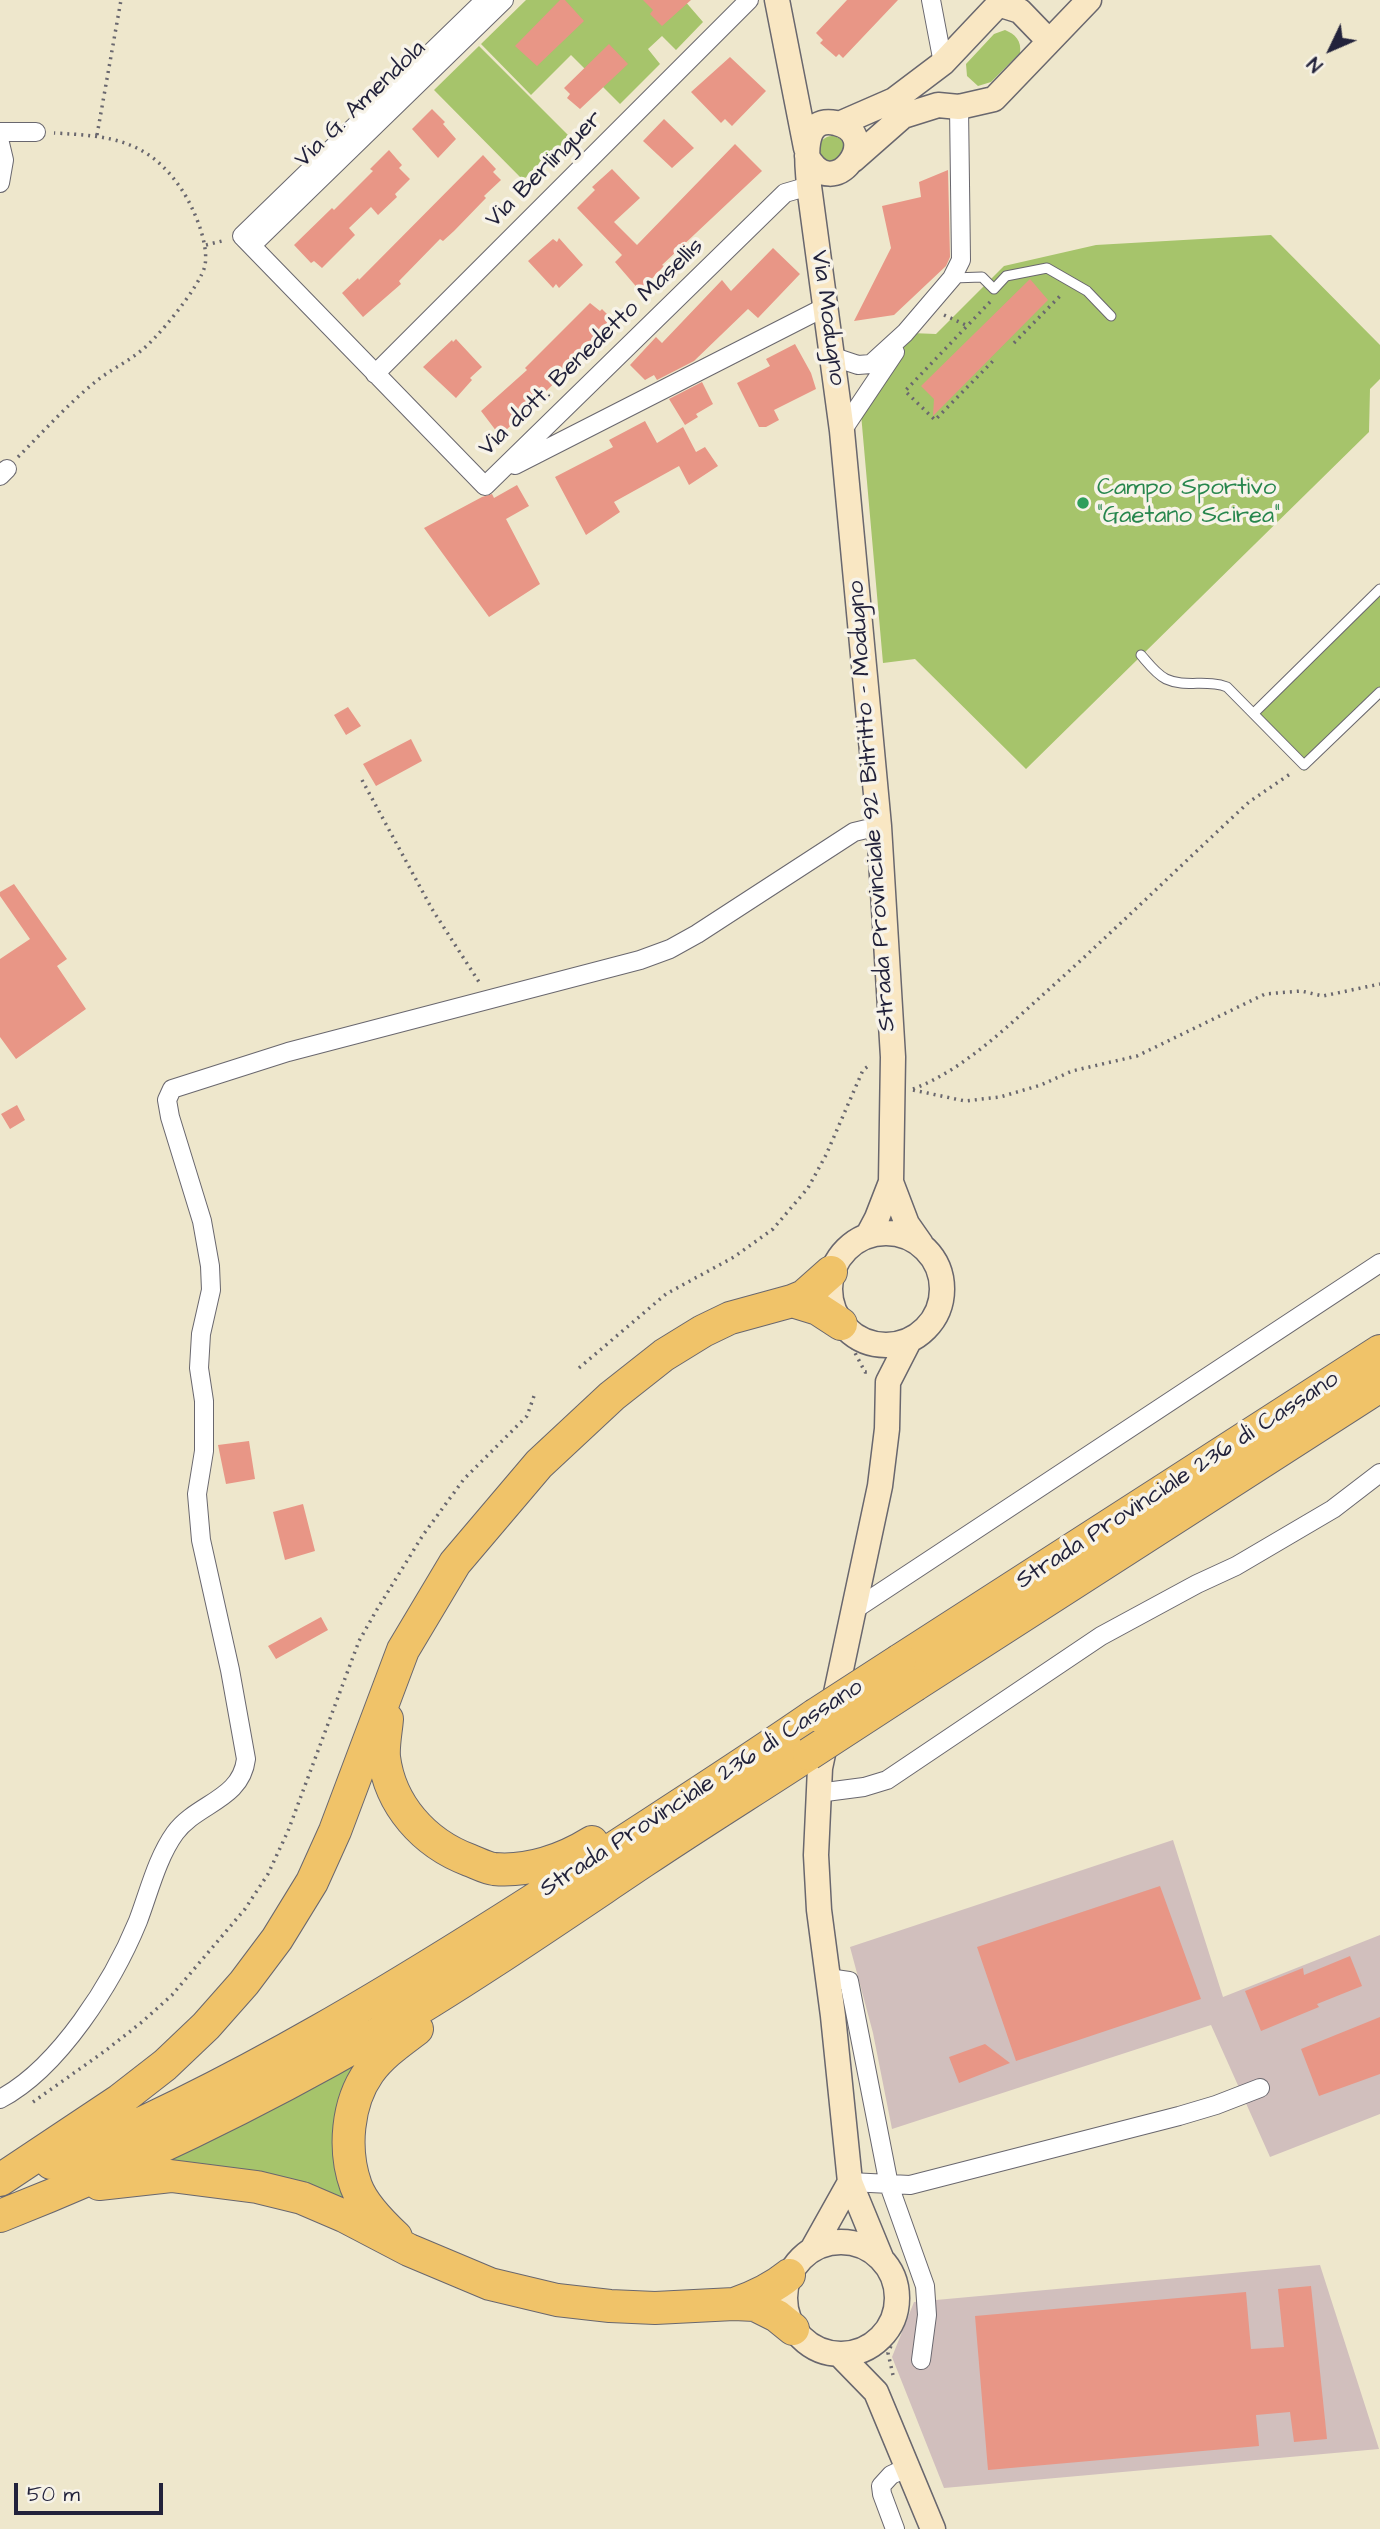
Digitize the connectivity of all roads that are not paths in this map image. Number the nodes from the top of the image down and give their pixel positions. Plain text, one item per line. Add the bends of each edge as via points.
1 (485, 0) edge
2 (504, 0) edge
3 (749, 0) edge
4 (777, 0) edge
5 (931, 0) edge
6 (1088, 0) edge
7 (1049, 41) junction
8 (943, 63) junction
9 (796, 97) junction
10 (959, 107) junction
11 (372, 119) junction
12 (831, 124) junction
13 (0, 132) edge
14 (36, 132) road end
15 (0, 143) edge
16 (806, 152) junction
17 (847, 165) junction
18 (0, 183) edge
19 (810, 195) junction
20 (247, 240) joint
21 (952, 278) junction
22 (825, 307) junction
23 (1111, 316) dead end
24 (905, 333) junction
25 (834, 357) junction
26 (375, 374) junction
27 (842, 431) junction
28 (499, 473) junction
29 (1380, 589) edge
30 (1141, 655) dead end
31 (1380, 692) edge
32 (1254, 713) junction
33 (878, 826) junction
34 (891, 1182) junction
35 (861, 1232) junction
36 (931, 1247) junction
37 (830, 1263) junction
38 (1380, 1263) edge
39 (792, 1301) junction
40 (852, 1332) junction
41 (917, 1341) junction
42 (1380, 1351) edge
43 (888, 1382) junction
44 (1380, 1386) edge
45 (1380, 1473) edge
46 (855, 1610) junction
47 (402, 1650) junction
48 (907, 1672) junction
49 (815, 1715) junction
50 (818, 1793) junction
51 (646, 1860) junction
52 (828, 1978) junction
53 (1260, 2088) dead end
54 (0, 2099) edge
55 (0, 2182) edge
56 (850, 2182) junction
57 (84, 2183) junction
58 (889, 2185) junction
59 (0, 2216) edge
60 (813, 2248) junction
61 (409, 2250) junction
62 (882, 2260) junction
63 (789, 2275) junction
64 (734, 2304) junction
65 (794, 2337) junction
66 (880, 2338) junction
67 (835, 2359) junction
68 (921, 2360) dead end
69 (876, 2392) junction
70 (908, 2467) junction
71 (895, 2529) edge
72 (933, 2529) edge

1 - 11 street
2 - 11 street, Via G. Amendola
3 - 26 street, Via Berlinguer
4 - 9 main road
5 - 8 street
6 - 7 main road
7 - 8 main road via 1020,11 1001,5
7 - 10 main road via 994,99
8 - 12 main road via 894,100
9 - 12 main road via 808,112
9 - 16 main road
10 - 17 main road via 938,106 903,116
10 - 21 street via 962,245
11 - 20 street, Via G. Amendola
12 - 16 main road via 810,133
12 - 17 main road via 853,135 856,143
13 - 14 street
15 - 18 street via 4,160
16 - 17 main road via 811,163 824,172
16 - 19 main road, Via Modugno
17 - 19 main road
19 - 22 main road, Via Modugno
19 - 28 street, Via dott. Benedetto Masellis via 785,193
20 - 26 street, Via dott. Benedetto Masellis
21 - 23 lane via 982,277 994,289 1006,276 1046,268 1087,291
21 - 24 street
22 - 25 main road, Via Modugno
22 - 28 street
24 - 25 street via 871,364
24 - 27 street
25 - 27 main road, Via Modugno
26 - 28 street, Via dott. Benedetto Masellis via 485,486
27 - 33 main road, Strada Provinciale 92 Bitritto - Modugno
29 - 32 lane
30 - 32 lane via 1164,678 1180,684 1217,684
31 - 32 lane via 1304,765
33 - 34 main road, Strada Provinciale 92 Bitritto - Modugno via 893,1057
33 - 54 street via 854,832 670,949 288,1052 172,1089 167,1100 170,1117 202,1221 210,1266 211,1290 198,1368 204,1401 204,1451 197,1494 201,1540 230,1670 245,1774 231,1791 202,1808 176,1832 102,1994 43,2067 20,2089
34 - 35 main road via 877,1218
34 - 36 main road via 907,1224
35 - 36 main road via 905,1235
35 - 37 main road
36 - 41 main road via 942,1296 936,1315
37 - 39 highway via 811,1292
37 - 40 main road via 832,1308
38 - 46 street
39 - 40 highway via 818,1309
39 - 47 highway via 742,1314 703,1331 612,1396 539,1464 455,1563
40 - 41 main road via 878,1345
40 - 43 main road via 878,1359
41 - 43 main road
42 - 48 highway, Strada Provinciale 236 di Cassano
43 - 46 main road via 880,1486
44 - 48 highway, Strada Provinciale 236 di Cassano
45 - 50 street via 1333,1509 1267,1548 1101,1636 887,1780
46 - 50 main road
47 - 49 highway via 384,1756 394,1797 418,1828 451,1853 492,1869 527,1868 575,1853 706,1768
47 - 55 highway via 312,1882 244,1983 165,2065
48 - 49 highway, Strada Provinciale 236 di Cassano, bridge
48 - 51 highway, Strada Provinciale 236 di Cassano, bridge via 809,1754
49 - 55 highway, Strada Provinciale 236 di Cassano via 363,2007 163,2113
50 - 52 main road via 816,1855
51 - 57 highway, Strada Provinciale 236 di Cassano via 379,2033 280,2088
51 - 61 highway via 555,1936 449,2004 384,2054 368,2073 350,2113 349,2152 356,2187 379,2220
52 - 56 main road
52 - 58 street via 849,1981
53 - 58 street via 1179,2116 910,2185
56 - 58 street
56 - 60 main road
56 - 62 main road
57 - 59 highway, Strada Provinciale 236 di Cassano
57 - 61 highway via 171,2176 257,2187 302,2198
58 - 68 street via 925,2286 928,2315
60 - 62 main road via 849,2242
60 - 63 main road
61 - 64 highway via 490,2284 557,2300 654,2308
62 - 66 main road via 897,2291 891,2325
63 - 64 highway
63 - 65 main road via 784,2294
64 - 65 highway via 755,2305 778,2316
65 - 67 main road
66 - 67 main road via 869,2347
66 - 69 main road
67 - 69 main road
69 - 70 main road
70 - 71 street via 881,2486
70 - 72 main road

